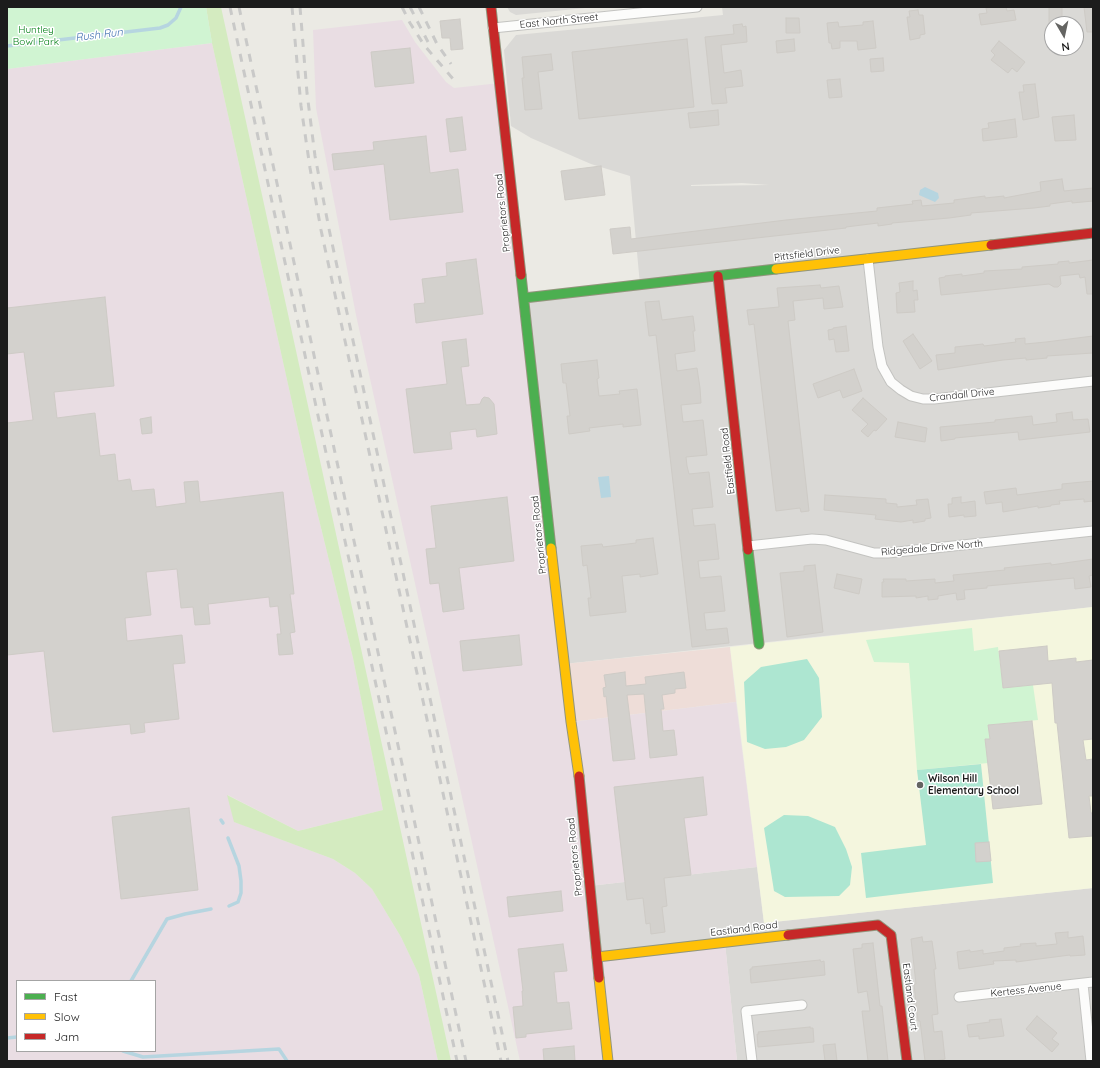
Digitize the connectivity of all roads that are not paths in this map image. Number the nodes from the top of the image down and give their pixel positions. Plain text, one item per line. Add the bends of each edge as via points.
1 (491, 7) edge
2 (697, 7) edge
3 (493, 28) junction
4 (1093, 233) edge
5 (868, 258) junction
6 (718, 276) junction
7 (524, 298) junction
8 (1093, 381) edge
9 (1093, 530) edge
10 (748, 546) junction
11 (759, 644) dead end
12 (891, 935) joint
13 (597, 957) junction
14 (1093, 982) edge
15 (1083, 984) junction
16 (959, 997) dead end
17 (802, 1005) dead end
18 (608, 1061) edge
19 (752, 1061) edge
20 (907, 1061) edge
21 (1091, 1061) edge

1 - 3 street, Proprietors Road
2 - 3 street, East North Street
3 - 7 street, Proprietors Road
4 - 5 street, Pittsfield Drive
5 - 6 street, Pittsfield Drive
5 - 8 street, Crandall Drive via 882,366 891,382 906,393 923,399 934,399
6 - 7 street, Pittsfield Drive
6 - 10 street, Eastfield Road
7 - 13 street, Proprietors Road
9 - 10 street, Ridgedale Drive North via 888,553 874,553 826,540 812,539
10 - 11 street, Eastfield Road
12 - 13 street, Eastland Road via 878,926 866,926
12 - 20 street, Eastland Court
13 - 18 street, Proprietors Road
14 - 15 street, Kertess Avenue
15 - 16 street, Kertess Avenue
15 - 21 street
17 - 19 street via 746,1011

